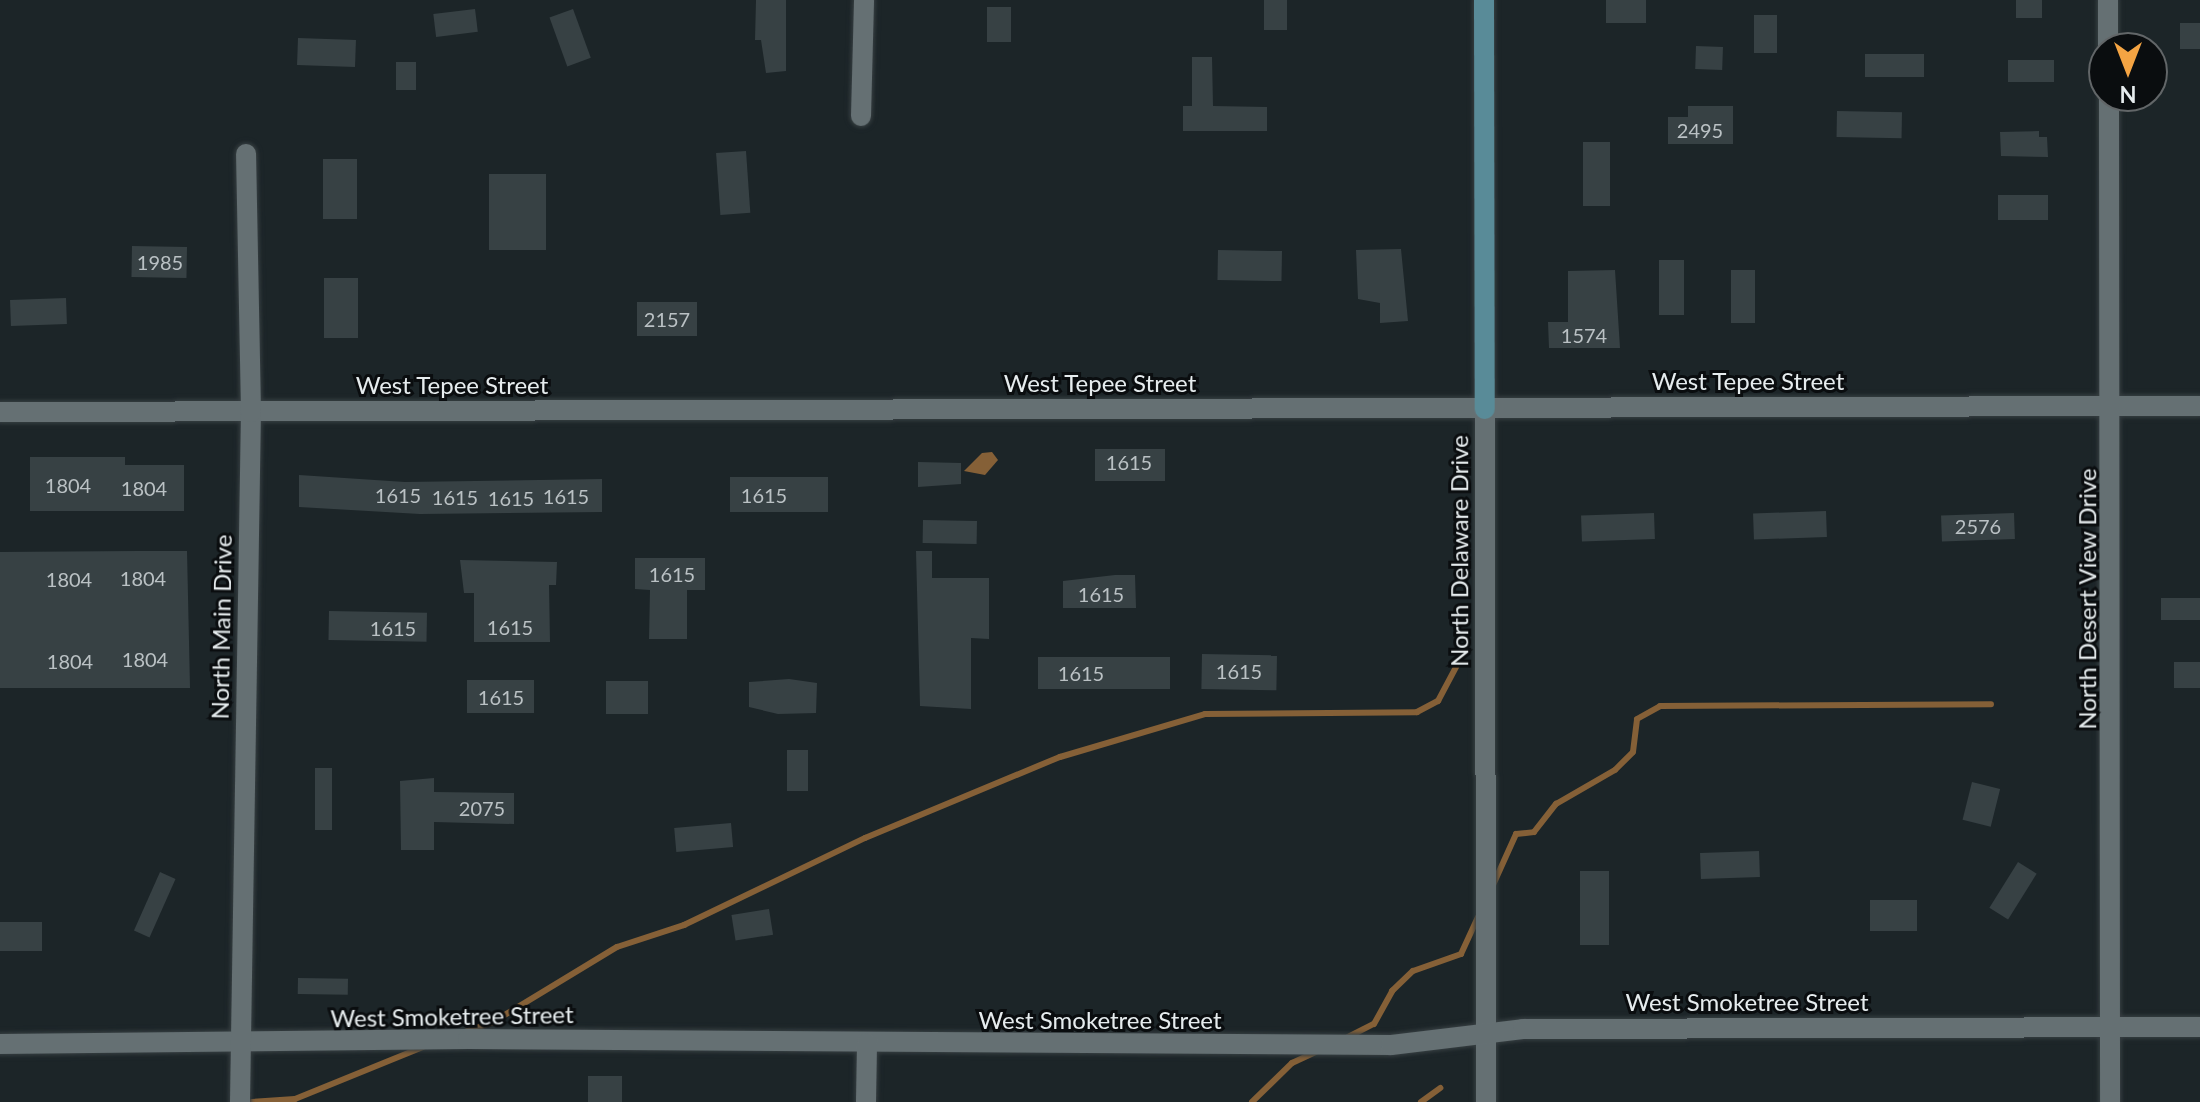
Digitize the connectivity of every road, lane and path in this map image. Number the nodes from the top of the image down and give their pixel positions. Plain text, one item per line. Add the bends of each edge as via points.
1 (864, 0) edge
2 (1484, 0) edge
3 (2108, 0) edge
4 (2108, 32) edge
5 (2109, 112) edge
6 (861, 116) dead end
7 (246, 154) dead end
8 (2113, 406) junction
9 (2200, 406) edge
10 (1485, 409) junction
11 (0, 412) edge
12 (251, 412) junction
13 (2112, 1027) junction
14 (2200, 1027) edge
15 (1485, 1035) junction
16 (867, 1043) junction
17 (0, 1044) edge
18 (240, 1044) junction
19 (240, 1102) edge
20 (866, 1102) edge
21 (1486, 1102) edge
22 (2110, 1102) edge

1 - 6 street
2 - 10 street, North Delaware Drive
3 - 4 street
5 - 8 street, North Desert View Drive
7 - 12 street, North Main Drive
8 - 9 street, West Tepee Street
8 - 10 street, West Tepee Street
8 - 13 street, North Desert View Drive
10 - 12 street, West Tepee Street
10 - 15 street, North Delaware Drive
11 - 12 street, West Tepee Street
12 - 18 street, North Main Drive
13 - 14 street, West Smoketree Street
13 - 15 street, West Smoketree Street via 1523,1029
13 - 22 street, North Desert View Drive
15 - 16 street, West Smoketree Street via 1391,1045
15 - 21 street, North Delaware Drive
16 - 18 street, West Smoketree Street via 468,1039
16 - 20 street
17 - 18 street, West Smoketree Street
18 - 19 street, North Main Drive

